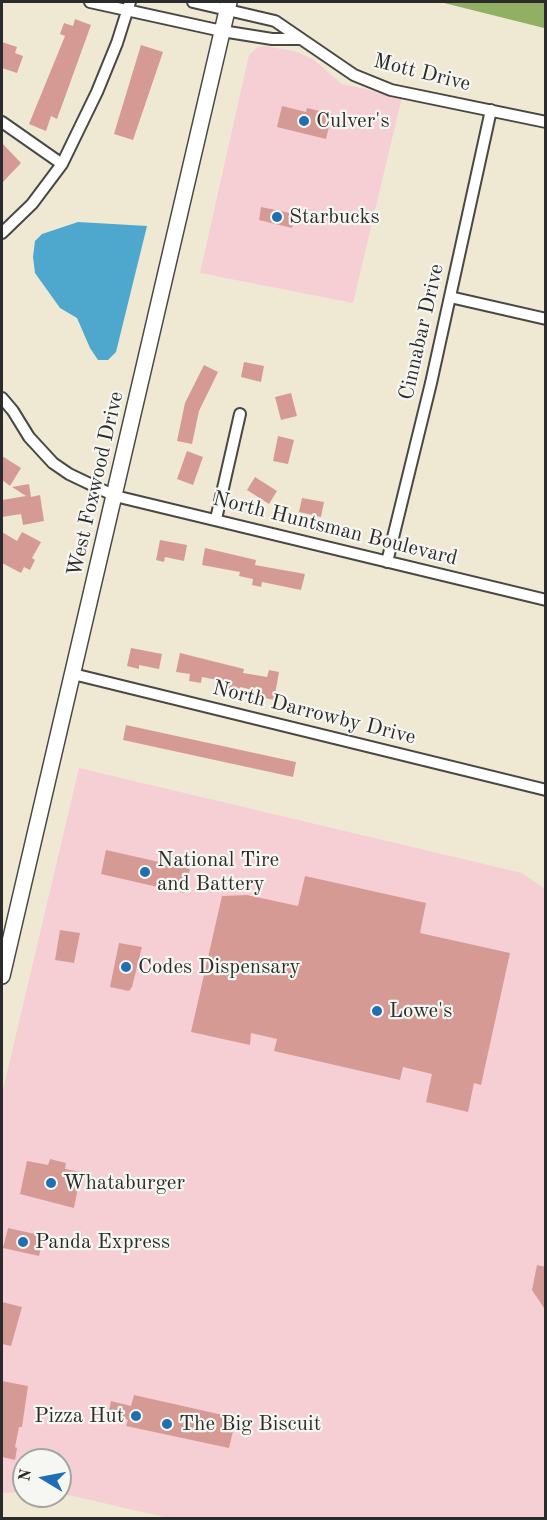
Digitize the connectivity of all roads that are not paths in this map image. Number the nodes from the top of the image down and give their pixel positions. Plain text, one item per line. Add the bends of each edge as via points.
1 (90, 2) edge
2 (193, 2) edge
3 (228, 5) edge
4 (128, 6) edge
5 (222, 31) junction
6 (299, 39) junction
7 (491, 110) junction
8 (2, 122) edge
9 (546, 122) edge
10 (62, 164) junction
11 (2, 233) edge
12 (450, 297) junction
13 (546, 319) edge
14 (2, 398) edge
15 (240, 414) dead end
16 (115, 496) junction
17 (216, 519) junction
18 (387, 562) junction
19 (546, 600) edge
20 (73, 674) junction
21 (546, 790) edge
22 (2, 976) edge

1 - 4 street
2 - 3 street, Mott Drive
3 - 5 main road, West Foxwood Drive
3 - 6 street, Mott Drive via 274,21
4 - 5 street
4 - 10 street via 97,92
5 - 6 street
5 - 16 main road, West Foxwood Drive
6 - 7 street, Mott Drive via 354,75 392,90
7 - 9 street, Mott Drive
7 - 12 street, Cinnabar Drive
8 - 10 street
10 - 11 street via 32,204
12 - 13 street
12 - 18 street, Cinnabar Drive
14 - 16 street, North Huntsman Boulevard via 52,463
15 - 17 street
16 - 17 street, North Huntsman Boulevard
16 - 20 main road, West Foxwood Drive
17 - 18 street, North Huntsman Boulevard
18 - 19 street, North Huntsman Boulevard
20 - 21 street, North Darrowby Drive
20 - 22 main road, West Foxwood Drive

